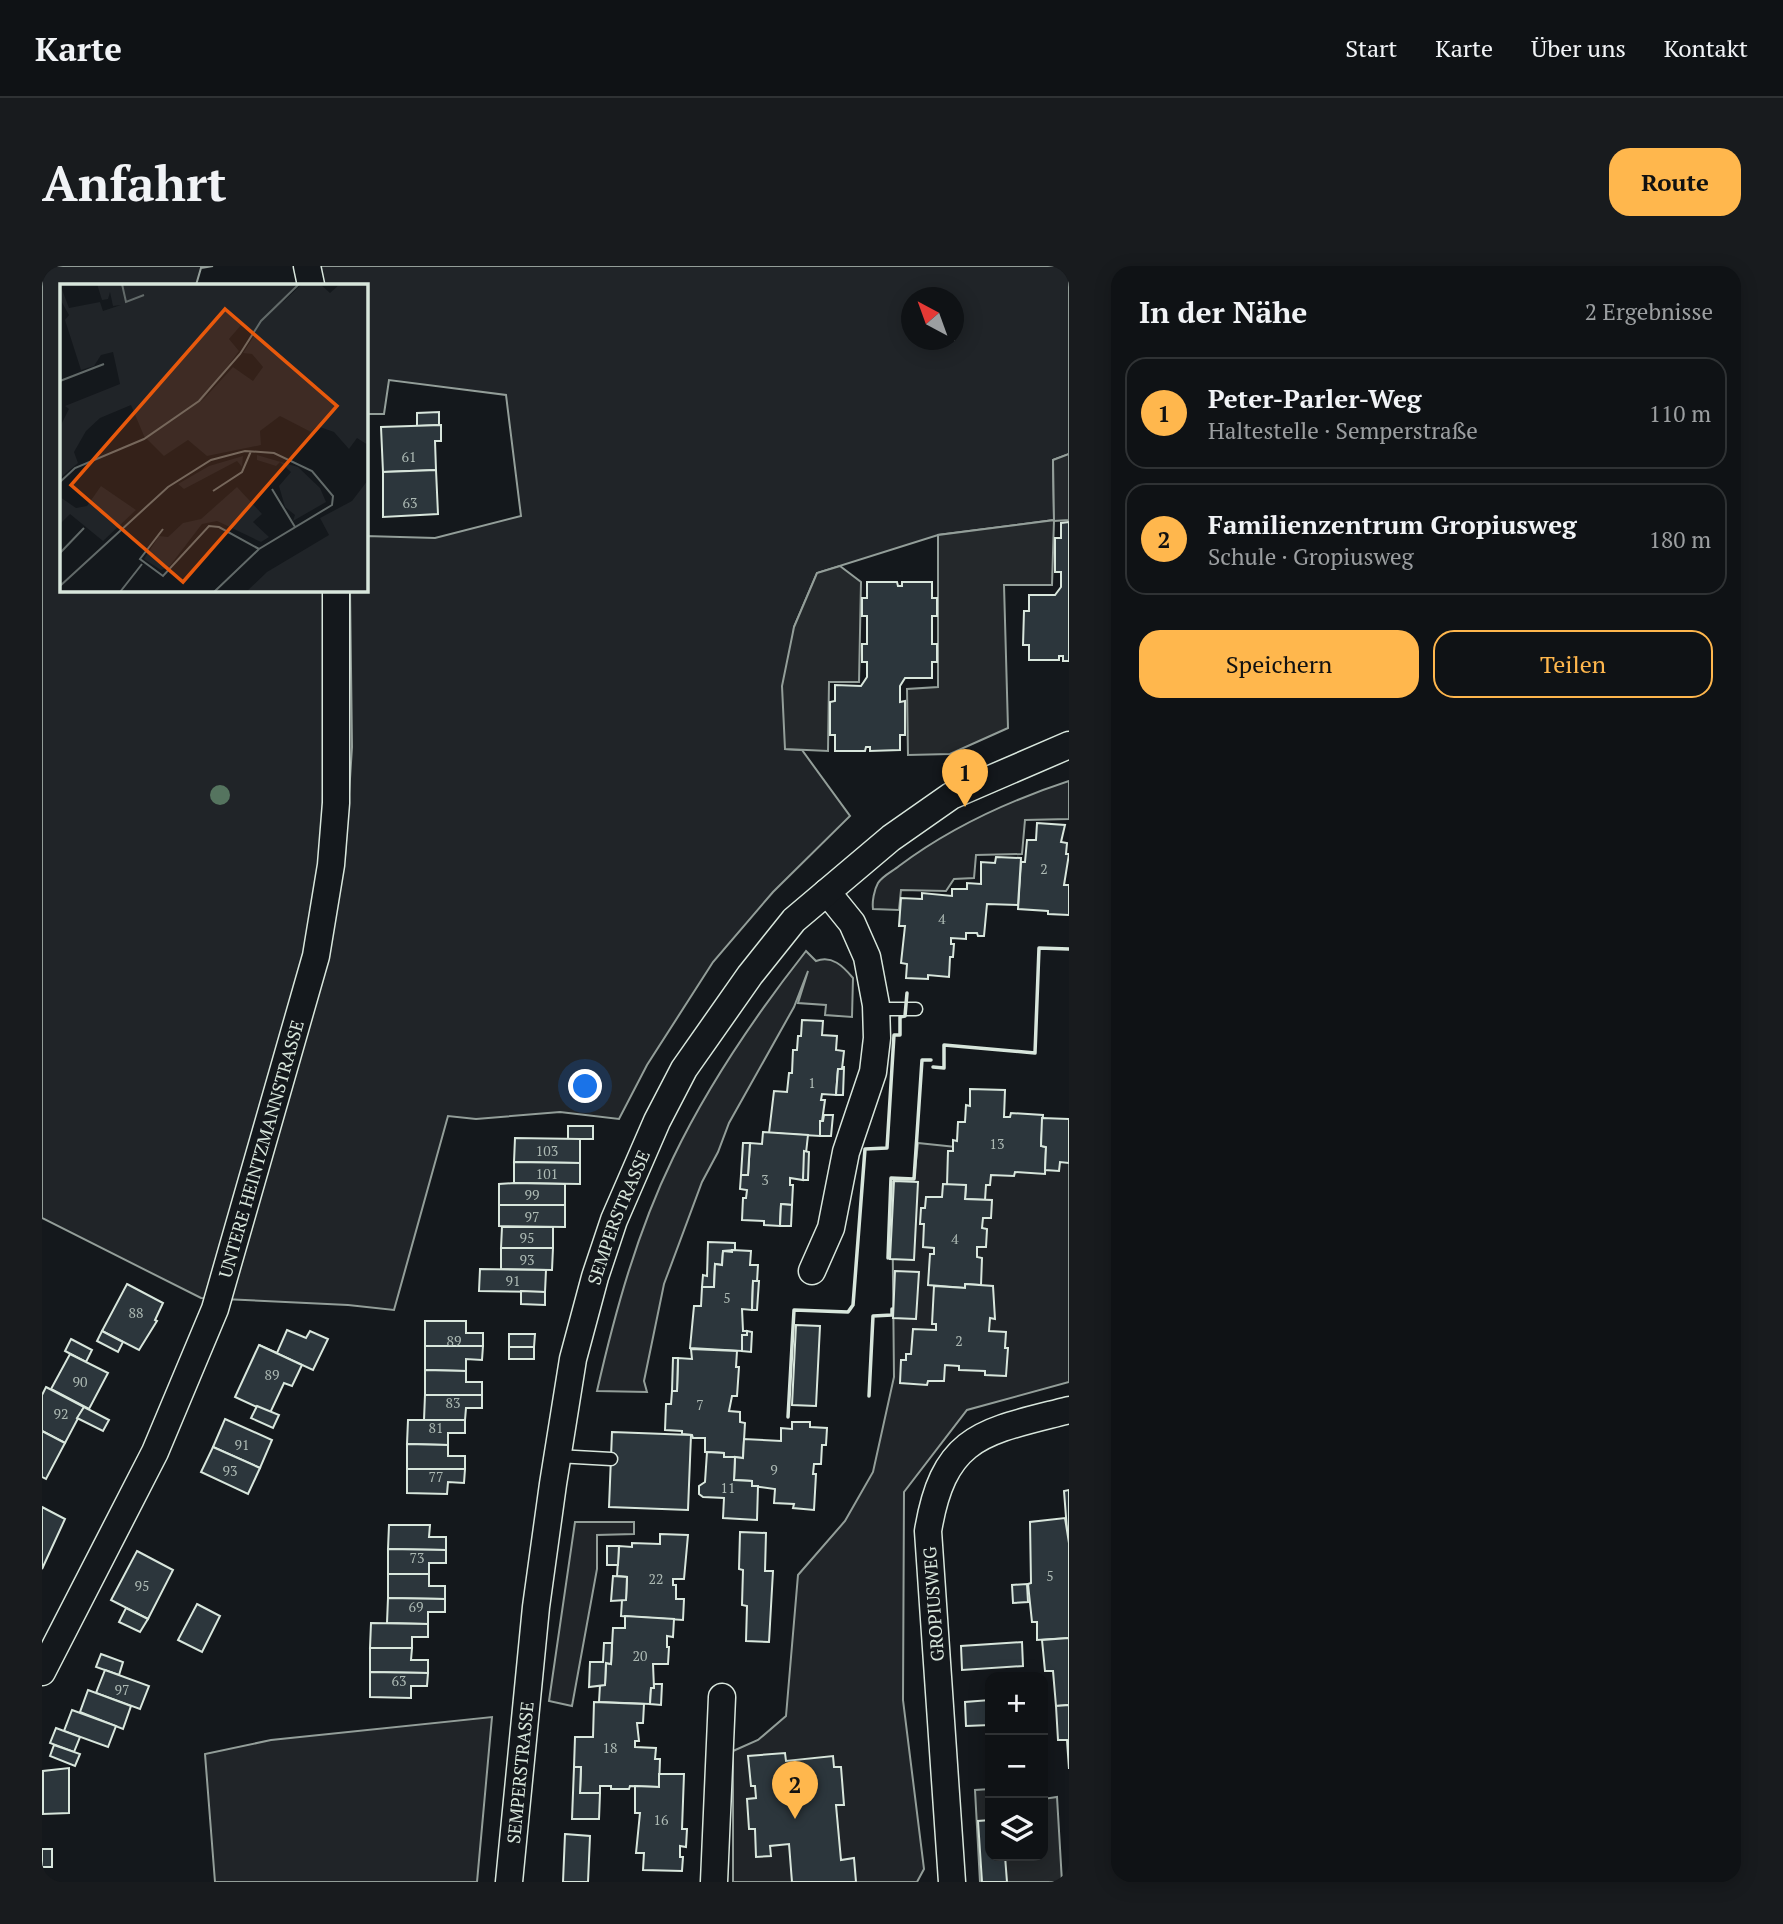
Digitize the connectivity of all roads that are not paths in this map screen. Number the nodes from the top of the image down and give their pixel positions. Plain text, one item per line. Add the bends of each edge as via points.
1 (307, 266) edge
2 (311, 284) edge
3 (336, 592) edge
4 (1069, 745) edge
5 (827, 892) junction
6 (876, 1009) junction
7 (916, 1009) dead end
8 (812, 1271) dead end
9 (1069, 1410) edge
10 (557, 1456) junction
11 (611, 1459) dead end
12 (42, 1672) edge
13 (722, 1697) dead end
14 (509, 1882) edge
15 (714, 1882) edge
16 (952, 1882) edge

1 - 2 street
3 - 12 street, UNTERE HEINTZMANNSTRASSE via 336,803 316,956 215,1309 155,1452
4 - 5 street, SEMPERSTRASSE via 951,796 891,838
5 - 6 street via 852,923 867,957
5 - 10 street, SEMPERSTRASSE via 794,920 750,975 684,1069 657,1121 595,1276 573,1359
6 - 7 lane
6 - 8 street via 873,1072 846,1152 831,1228
9 - 16 street, GROPIUSWEG via 977,1438 944,1472 933,1502 928,1531
10 - 11 lane
10 - 14 street, SEMPERSTRASSE via 536,1607
13 - 15 street

